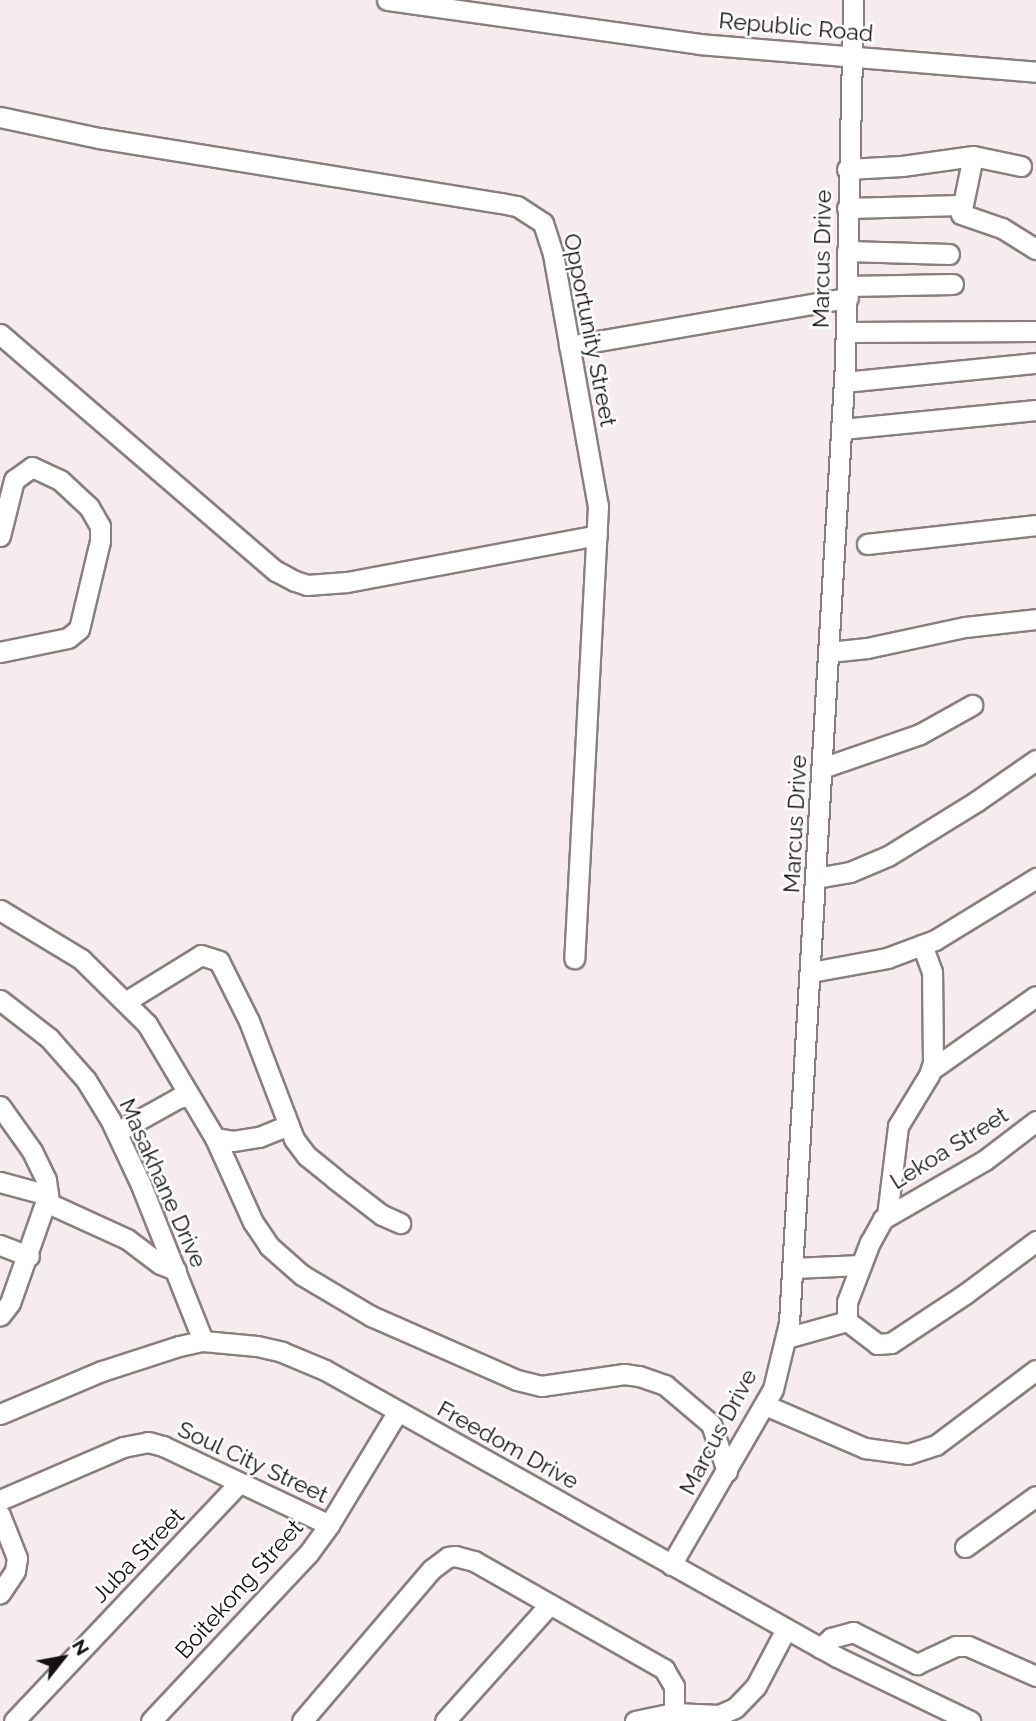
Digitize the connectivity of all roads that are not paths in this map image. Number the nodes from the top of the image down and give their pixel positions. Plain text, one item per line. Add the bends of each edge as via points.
1 (387, 0) edge
2 (853, 0) edge
3 (850, 56) junction
4 (1036, 72) edge
5 (0, 117) edge
6 (973, 156) junction
7 (1021, 166) dead end
8 (847, 169) junction
9 (961, 205) junction
10 (847, 208) junction
11 (1036, 249) edge
12 (847, 251) junction
13 (949, 254) dead end
14 (953, 284) dead end
15 (848, 292) junction
16 (1036, 331) edge
17 (846, 332) junction
18 (0, 334) edge
19 (569, 346) junction
20 (1036, 363) edge
21 (844, 382) junction
22 (1036, 410) edge
23 (842, 429) junction
24 (1036, 525) edge
25 (597, 535) junction
26 (0, 536) edge
27 (867, 544) dead end
28 (1036, 619) edge
29 (0, 652) edge
30 (829, 652) junction
31 (972, 705) dead end
32 (1036, 760) edge
33 (822, 768) junction
34 (816, 878) junction
35 (1036, 878) edge
36 (0, 910) edge
37 (922, 945) junction
38 (575, 958) dead end
39 (811, 972) junction
40 (1036, 996) edge
41 (0, 999) edge
42 (125, 1002) junction
43 (931, 1070) junction
44 (189, 1096) junction
45 (0, 1106) edge
46 (1036, 1121) edge
47 (288, 1125) junction
48 (117, 1132) junction
49 (215, 1138) junction
50 (0, 1182) edge
51 (48, 1199) junction
52 (887, 1216) junction
53 (400, 1223) dead end
54 (1036, 1241) edge
55 (0, 1245) edge
56 (29, 1256) junction
57 (861, 1265) junction
58 (793, 1268) junction
59 (176, 1270) junction
60 (0, 1316) edge
61 (847, 1321) junction
62 (786, 1338) junction
63 (202, 1341) junction
64 (1036, 1370) edge
65 (765, 1405) junction
66 (398, 1411) junction
67 (0, 1414) edge
68 (727, 1471) junction
69 (240, 1483) junction
70 (0, 1500) edge
71 (1033, 1503) edge
72 (0, 1515) edge
73 (329, 1525) junction
74 (965, 1547) dead end
75 (671, 1565) junction
76 (0, 1593) edge
77 (549, 1605) junction
78 (786, 1629) junction
79 (820, 1648) junction
80 (1036, 1676) edge
81 (674, 1713) junction
82 (14, 1721) edge
83 (151, 1721) edge
84 (302, 1721) edge
85 (445, 1721) edge
86 (635, 1721) edge
87 (970, 1721) edge

1 - 3 street, Republic Road via 664,40
2 - 3 street, Marcus Drive
3 - 4 street, Republic Road
3 - 8 street, Marcus Drive
5 - 19 street, Opportunity Street via 99,138 517,206 537,218 547,231
6 - 7 street
6 - 8 street
6 - 9 street
8 - 10 street, Marcus Drive
9 - 10 street
9 - 11 street via 961,214 1002,228
10 - 12 street, Marcus Drive
12 - 13 street
12 - 15 street, Marcus Drive
14 - 15 street
15 - 17 street, Marcus Drive
15 - 19 street
16 - 17 street
17 - 21 street, Marcus Drive
18 - 25 street via 276,570 295,581 347,582
19 - 25 street, Opportunity Street via 598,506
20 - 21 street
21 - 23 street, Marcus Drive
22 - 23 street
23 - 30 street, Marcus Drive
24 - 27 street
25 - 38 street, Opportunity Street
26 - 29 street via 14,480 32,467 60,480 89,507 100,526 79,629 68,638
28 - 30 street
30 - 33 street, Marcus Drive
31 - 33 street via 920,734
32 - 34 street via 888,856 850,872
33 - 34 street, Marcus Drive
34 - 39 street, Marcus Drive
35 - 37 street via 953,931
36 - 42 street via 81,959
37 - 39 street via 887,958
37 - 43 street via 932,972
39 - 58 street, Marcus Drive
40 - 43 street
41 - 48 street, Masakhane Drive via 65,1055
42 - 44 street via 147,1024
42 - 47 street via 201,955 219,961 249,1021
43 - 52 street via 898,1126
44 - 48 street
44 - 49 street
45 - 51 street via 32,1151 46,1180
46 - 52 street, Lekoa Street via 985,1160
47 - 49 street via 259,1137
47 - 53 street via 314,1162 382,1215
48 - 59 street, Masakhane Drive
49 - 68 street via 253,1222 269,1246 302,1275 371,1316 517,1380 541,1386 624,1374 665,1385 711,1424
50 - 51 street
51 - 56 street
51 - 59 street
52 - 57 street
54 - 61 street via 891,1343 877,1344
55 - 56 street
56 - 60 street
57 - 58 street
57 - 61 street via 845,1307
58 - 62 street, Marcus Drive
59 - 63 street, Masakhane Drive
61 - 62 street
62 - 65 street, Marcus Drive
63 - 66 street, Freedom Drive via 257,1346 304,1360
63 - 67 street, Freedom Drive via 143,1356
64 - 65 street via 936,1445 908,1454 865,1448
65 - 68 street, Marcus Drive
66 - 73 street, Boitekong Street
66 - 75 street, Freedom Drive
68 - 75 street, Marcus Drive
69 - 70 street, Soul City Street via 148,1442 123,1447
69 - 73 street, Soul City Street
69 - 82 street, Juba Street
71 - 74 street
72 - 76 street via 16,1558 15,1571
73 - 83 street, Boitekong Street via 279,1588
75 - 78 street, Freedom Drive
77 - 81 street via 667,1672 674,1686
77 - 84 street via 474,1561 448,1557 432,1569
77 - 85 street
78 - 79 street, Freedom Drive
78 - 81 street via 757,1686 743,1702 719,1715
79 - 80 street via 831,1638 853,1632 917,1664 956,1646 968,1646
79 - 87 street, Freedom Drive
81 - 86 street

